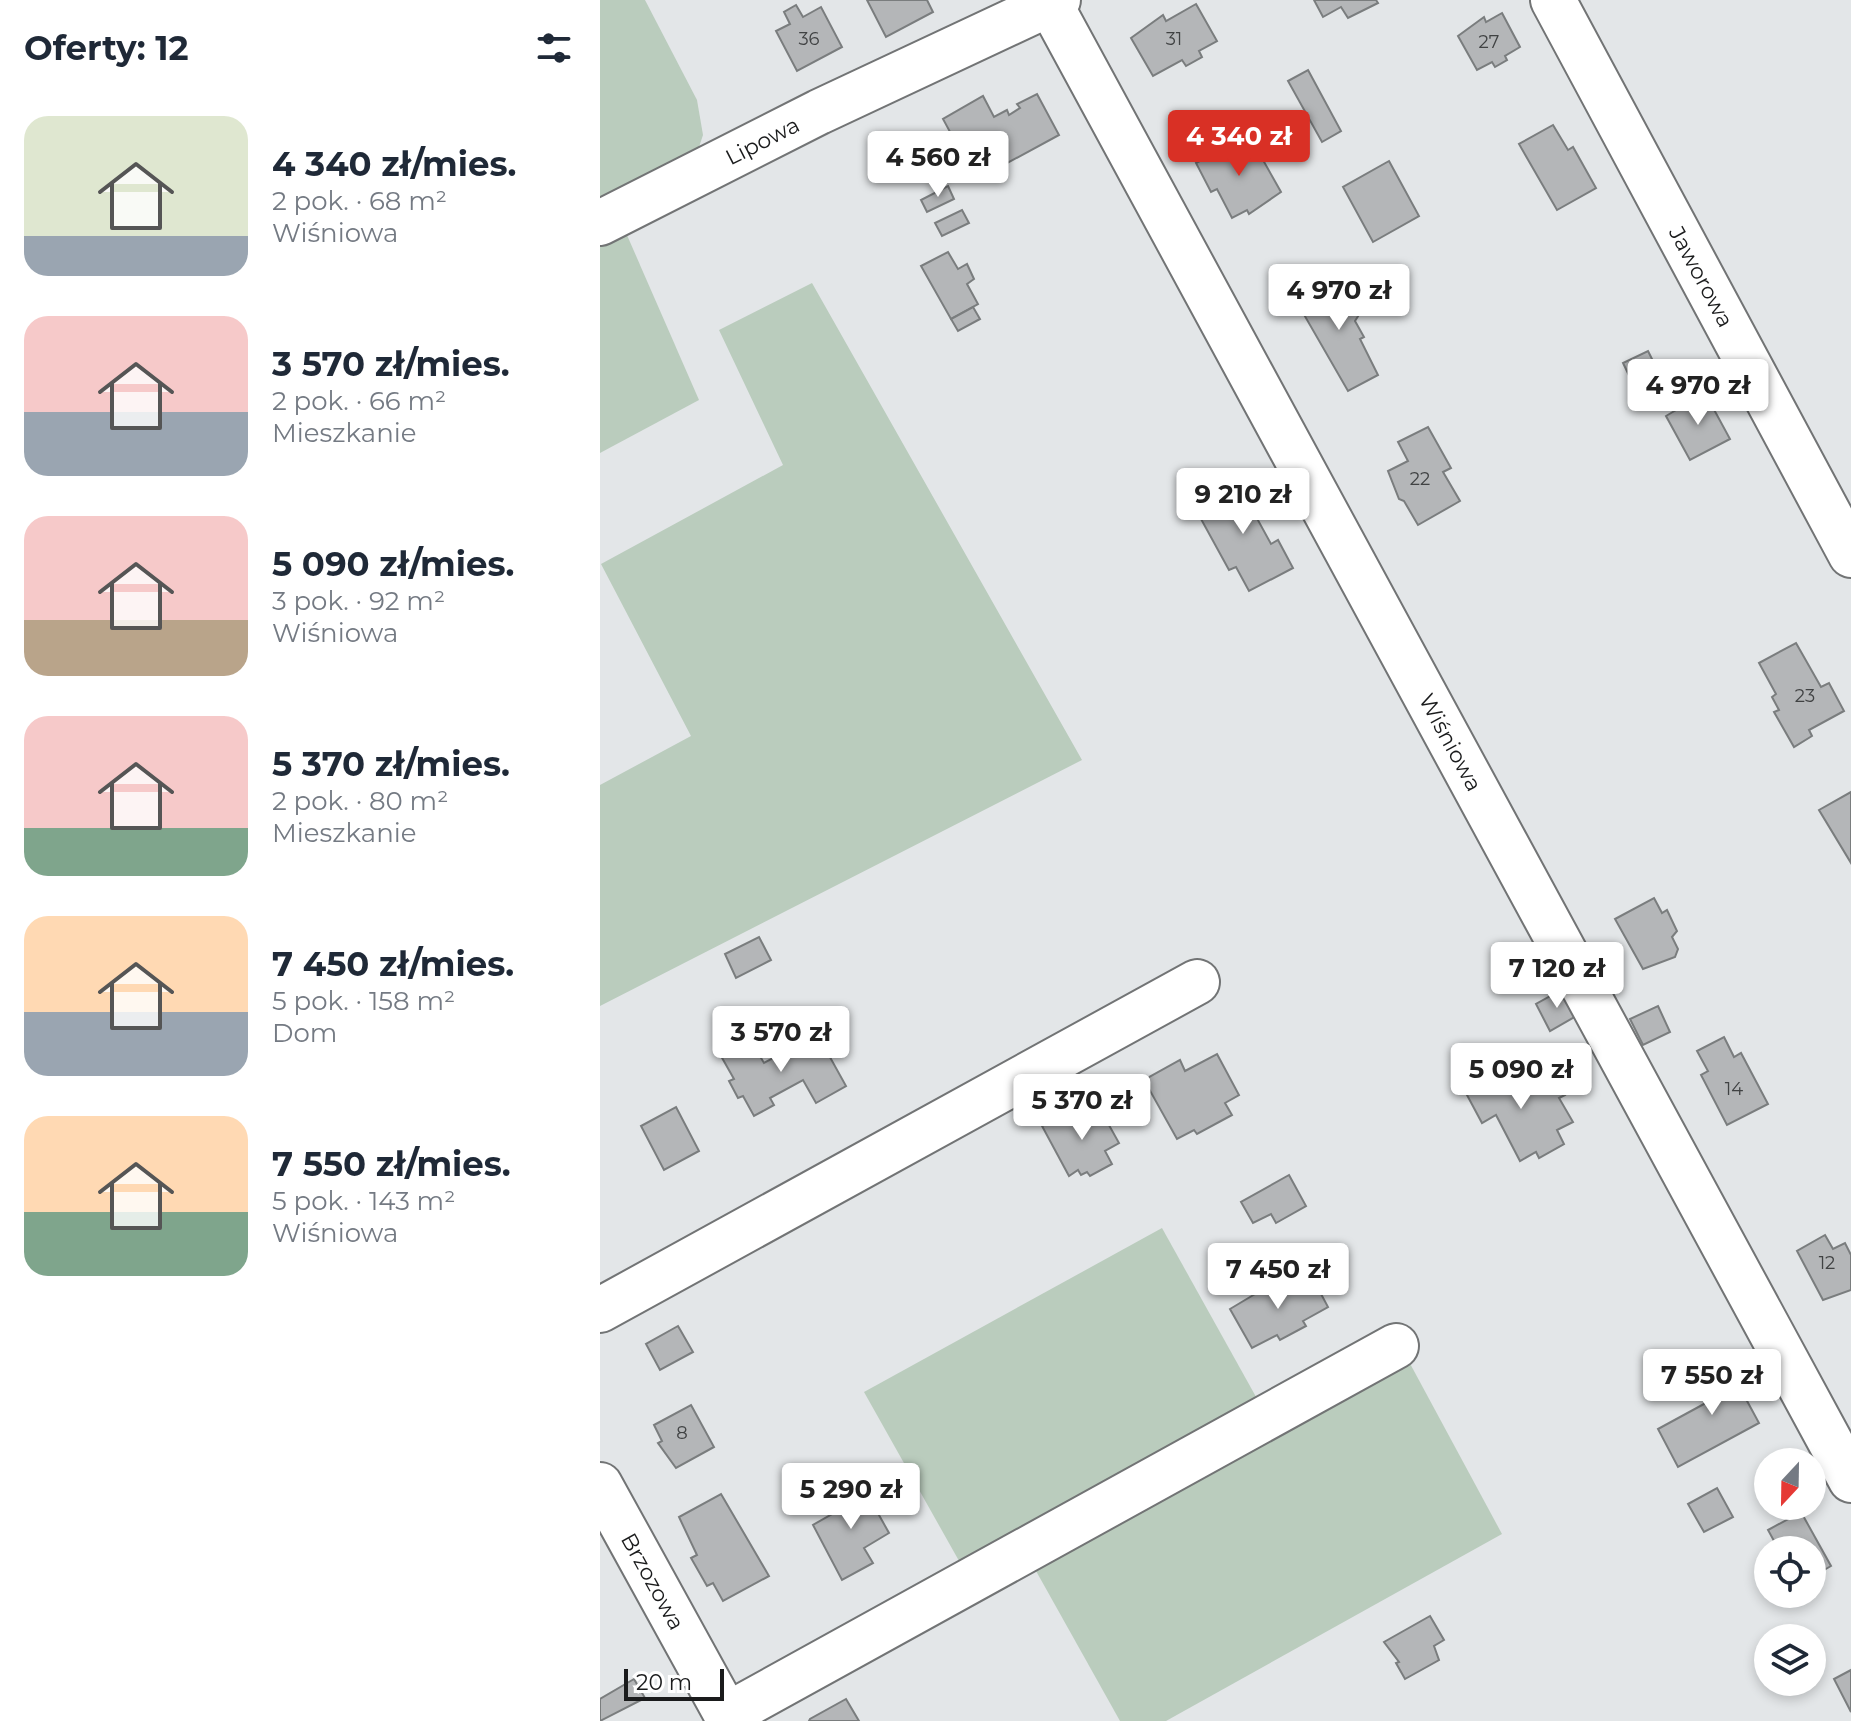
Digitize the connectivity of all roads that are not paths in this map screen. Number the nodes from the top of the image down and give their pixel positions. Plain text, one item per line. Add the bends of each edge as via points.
1 (1553, 0) edge
2 (1054, 2) edge
3 (600, 223) edge
4 (1851, 555) edge
5 (1197, 982) dead end
6 (600, 1310) edge
7 (1396, 1346) dead end
8 (1851, 1480) edge
9 (600, 1485) edge
10 (729, 1718) edge

1 - 4 street, Jaworowa
2 - 3 street, Lipowa
2 - 8 street, Wiśniowa
5 - 6 street
7 - 10 street
9 - 10 street, Brzozowa

